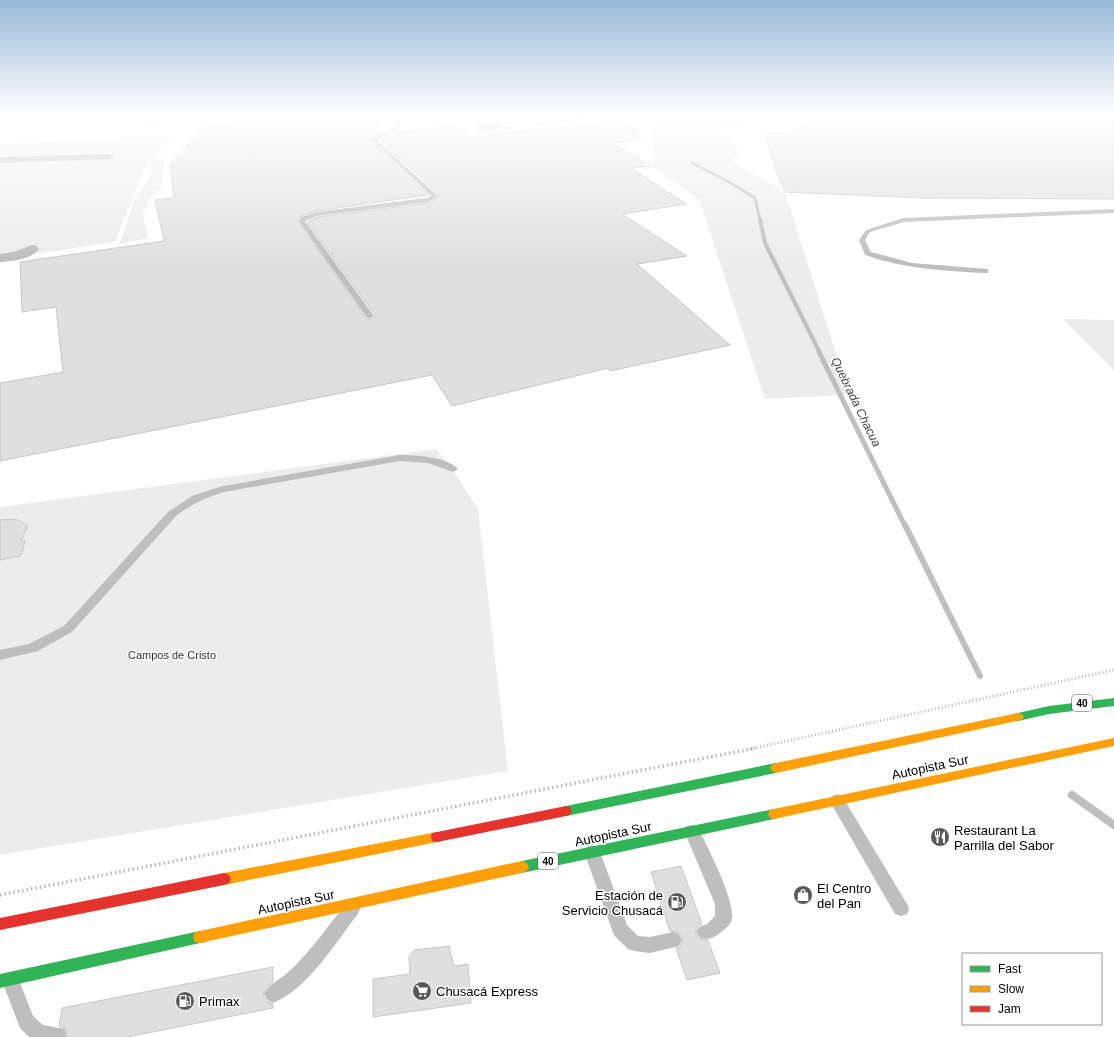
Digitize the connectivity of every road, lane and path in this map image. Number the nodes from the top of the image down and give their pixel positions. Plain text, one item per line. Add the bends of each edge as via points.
1 (401, 164) edge
2 (1114, 211) edge
3 (32, 249) dead end
4 (0, 258) edge
5 (985, 271) dead end
6 (370, 316) dead end
7 (453, 470) dead end
8 (0, 655) edge
9 (1114, 670) edge
10 (1114, 695) edge
11 (1114, 702) edge
12 (1049, 710) junction
13 (1114, 742) edge
14 (837, 800) junction
15 (692, 831) junction
16 (592, 852) junction
17 (0, 895) edge
18 (358, 902) junction
19 (0, 909) edge
20 (901, 909) dead end
21 (64, 911) junction
22 (0, 924) edge
23 (705, 932) dead end
24 (673, 940) dead end
25 (5, 980) edge
26 (273, 994) dead end
27 (58, 1036) dead end

1 - 6 lane via 435,196 428,200 302,218
2 - 5 lane via 903,220 868,231 862,240 868,253 885,260 921,269
3 - 4 street via 17,256
7 - 8 lane via 424,459 400,458 223,489 201,496 172,514 77,622 33,648
9 - 17 path via 788,741
10 - 12 highway, 40
11 - 12 highway, 40
12 - 21 highway, 40 via 693,786
13 - 14 highway, Autopista Sur / 40
14 - 15 highway, Autopista Sur / 40
14 - 20 lane
15 - 16 highway, Autopista Sur / 40
15 - 23 lane via 723,904 724,919 712,930
16 - 18 highway, Autopista Sur / 40
16 - 24 lane via 620,930 634,943 650,945
18 - 25 highway, Autopista Sur / 40
18 - 26 lane via 284,989
19 - 21 lane
21 - 22 highway, 40
25 - 27 lane via 26,1022 39,1034

